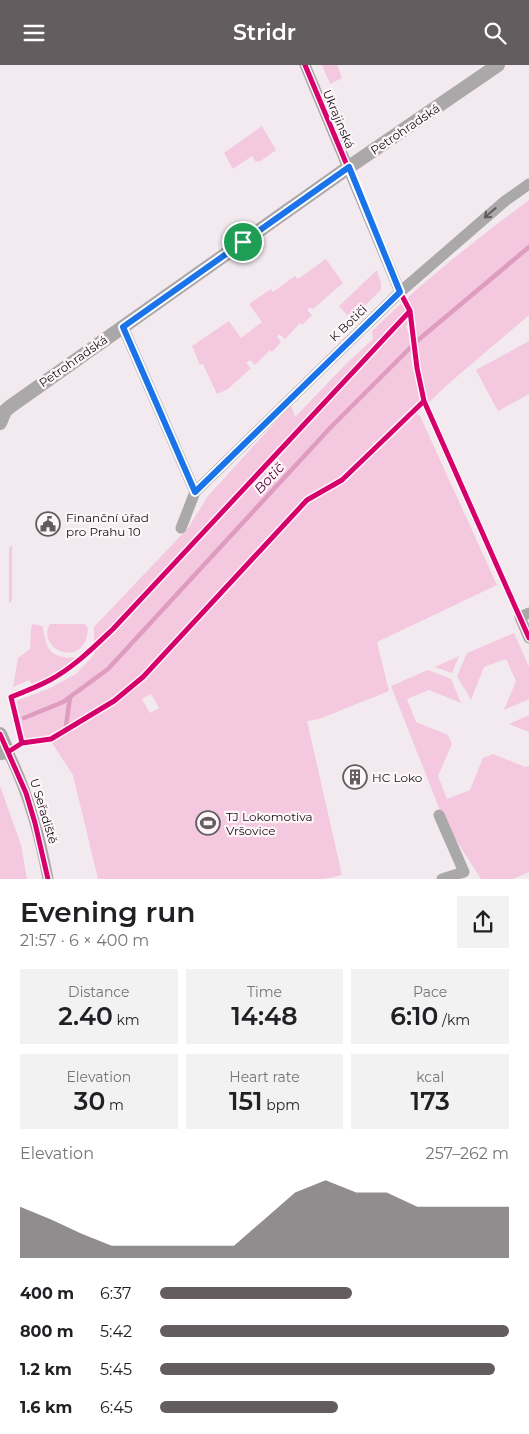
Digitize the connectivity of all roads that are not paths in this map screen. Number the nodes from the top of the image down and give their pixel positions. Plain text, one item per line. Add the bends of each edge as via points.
1 (305, 65) edge
2 (498, 65) edge
3 (349, 167) junction
4 (529, 184) edge
5 (400, 292) junction
6 (123, 327) junction
7 (0, 423) edge
8 (195, 492) junction
9 (181, 528) dead end
10 (524, 615) edge
11 (529, 638) edge
12 (0, 733) edge
13 (4, 753) edge
14 (439, 815) dead end
15 (48, 879) edge
16 (442, 879) edge

1 - 3 street, Ukrajinská
2 - 3 street, Petrohradská
3 - 5 street, Ukrajinská
3 - 6 street, Petrohradská
4 -> 5 street, K Botiči
5 - 8 street, K Botiči
6 - 7 street, Petrohradská via 11,405
6 - 8 street
8 - 9 street, K Botiči
10 - 11 street
12 - 13 street
13 - 15 street, U Seřadiště via 28,801
14 - 16 street via 464,872

